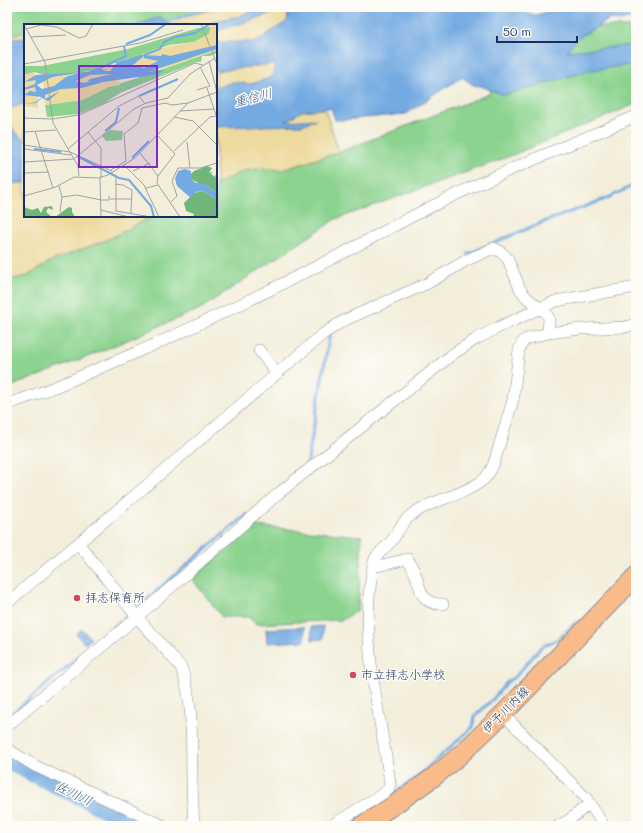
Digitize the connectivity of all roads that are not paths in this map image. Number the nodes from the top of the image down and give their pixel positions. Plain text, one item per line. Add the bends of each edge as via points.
1 (636, 116) edge
2 (636, 287) edge
3 (540, 308) junction
4 (636, 324) edge
5 (548, 333) junction
6 (259, 350) dead end
7 (277, 374) junction
8 (7, 404) edge
9 (78, 543) junction
10 (373, 567) junction
11 (636, 576) edge
12 (7, 602) edge
13 (443, 604) dead end
14 (137, 616) junction
15 (503, 714) junction
16 (7, 726) edge
17 (7, 749) edge
18 (590, 804) junction
19 (370, 824) edge
20 (164, 826) edge
21 (194, 826) edge
22 (331, 826) edge
23 (558, 826) edge
24 (604, 826) edge

1 - 8 street via 477,184 181,333 50,389
2 - 3 street via 556,301
3 - 5 street via 549,318
3 - 7 street via 520,290 508,259 494,248 467,260 428,283 333,327
3 - 14 street via 487,333 453,354 279,493
4 - 5 street
5 - 10 street via 526,339 519,350 513,400 493,466 488,474 474,486 410,516 374,560
6 - 7 street
7 - 9 street
9 - 12 street
9 - 14 street
10 - 13 street via 408,559 423,596 430,602
10 - 22 street via 369,620 371,658 390,783 384,793
11 - 15 main road, 伊予川内線
14 - 16 street
14 - 21 street via 181,667 184,674 192,718
15 - 18 street
15 - 19 main road, 伊予川内線 via 436,776
17 - 20 street via 35,766
18 - 23 street
18 - 24 street

